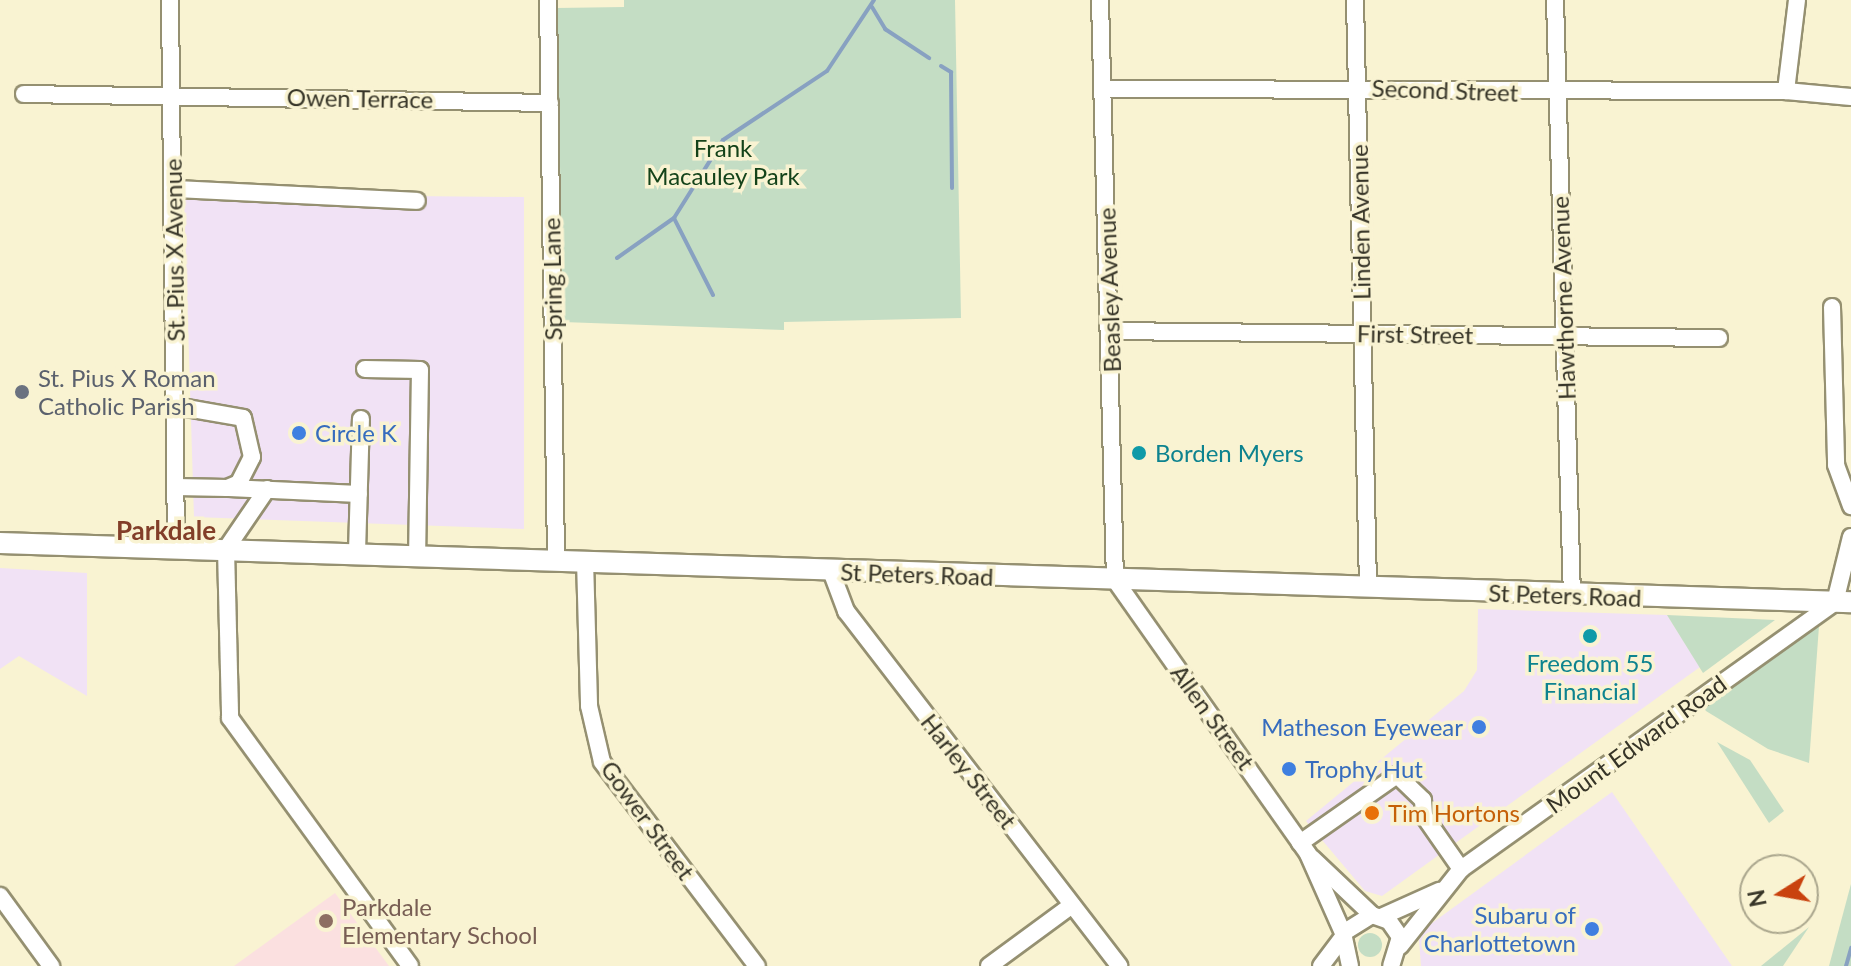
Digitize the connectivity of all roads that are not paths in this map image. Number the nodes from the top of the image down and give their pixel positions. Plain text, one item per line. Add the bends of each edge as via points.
1 (170, 0) edge
2 (548, 0) edge
3 (1100, 0) edge
4 (1355, 0) edge
5 (1555, 0) edge
6 (1797, 0) edge
7 (1357, 87) junction
8 (1103, 89) junction
9 (1786, 91) junction
10 (24, 94) dead end
11 (171, 94) junction
12 (1558, 94) junction
13 (1851, 97) edge
14 (550, 103) junction
15 (174, 189) junction
16 (417, 201) dead end
17 (1832, 307) dead end
18 (1110, 331) junction
19 (1362, 333) junction
20 (1564, 336) junction
21 (1719, 338) dead end
22 (365, 369) dead end
23 (175, 406) junction
24 (361, 419) dead end
25 (176, 487) junction
26 (227, 488) junction
27 (267, 489) junction
28 (359, 494) junction
29 (1851, 506) edge
30 (1851, 537) edge
31 (0, 543) edge
32 (176, 548) junction
33 (226, 549) junction
34 (357, 552) junction
35 (417, 553) junction
36 (556, 559) junction
37 (585, 560) junction
38 (831, 571) junction
39 (1115, 580) junction
40 (1368, 588) junction
41 (1572, 596) junction
42 (1843, 602) edge
43 (1304, 849) junction
44 (1461, 869) junction
45 (1440, 891) junction
46 (0, 896) edge
47 (1072, 905) junction
48 (1376, 916) junction
49 (1343, 935) junction
50 (1398, 958) edge
51 (51, 966) edge
52 (410, 966) edge
53 (757, 966) edge
54 (989, 966) edge
55 (1119, 966) edge
56 (1321, 966) edge
57 (1350, 966) edge

1 - 11 street, St. Pius X Avenue
2 - 14 street, Spring Lane
3 - 8 street, Beasley Avenue
4 - 7 street, Linden Avenue
5 - 12 street, Hawthorne Avenue
6 - 9 street
7 - 8 street, Second Street
7 - 12 street, Second Street
7 - 19 street, Linden Avenue
8 - 18 street, Beasley Avenue
9 - 12 street, Second Street
9 - 13 street, Second Street
10 - 11 street, Owen Terrace
11 - 14 street, Owen Terrace
11 - 15 street, St. Pius X Avenue
12 - 20 street, Hawthorne Avenue
14 - 36 street, Spring Lane
15 - 16 street
15 - 23 street, St. Pius X Avenue
17 - 29 street via 1836,465
18 - 19 street, First Street
18 - 39 street, Beasley Avenue
19 - 20 street, First Street
19 - 40 street, Linden Avenue
20 - 21 street, First Street
20 - 41 street, Hawthorne Avenue
22 - 35 street via 420,370
23 - 25 street, St. Pius X Avenue
23 - 26 street via 243,418 252,457 239,483
24 - 28 street
25 - 26 street
25 - 32 street, St. Pius X Avenue
26 - 27 street
27 - 28 street
27 - 33 street
28 - 34 street
30 - 42 street
31 - 32 main road, St Peters Road
32 - 33 main road, St Peters Road
33 - 34 main road, St Peters Road
33 - 52 street via 230,718
34 - 35 main road, St Peters Road
35 - 36 main road, St Peters Road
36 - 37 main road, St Peters Road
37 - 38 main road, St Peters Road
37 - 53 street, Gower Street via 589,706 602,762
38 - 39 main road, St Peters Road
38 - 47 street, Harley Street via 846,611
39 - 40 main road, St Peters Road
39 - 43 street, Allen Street
40 - 41 main road, St Peters Road
41 - 42 main road, St Peters Road
42 - 44 street, Mount Edward Road
43 - 44 street via 1397,775 1413,785
43 - 48 street, Allen Street
43 - 49 street, Allen Street
44 - 45 street, Mount Edward Road
45 - 48 street, Mount Edward Road
45 - 50 street, Mount Edward Road
46 - 51 street
47 - 54 street
47 - 55 street, Harley Street
48 - 49 street, Mount Edward Road
48 - 50 street, Allen Street via 1396,928
49 - 56 street
49 - 57 street, Allen Street

